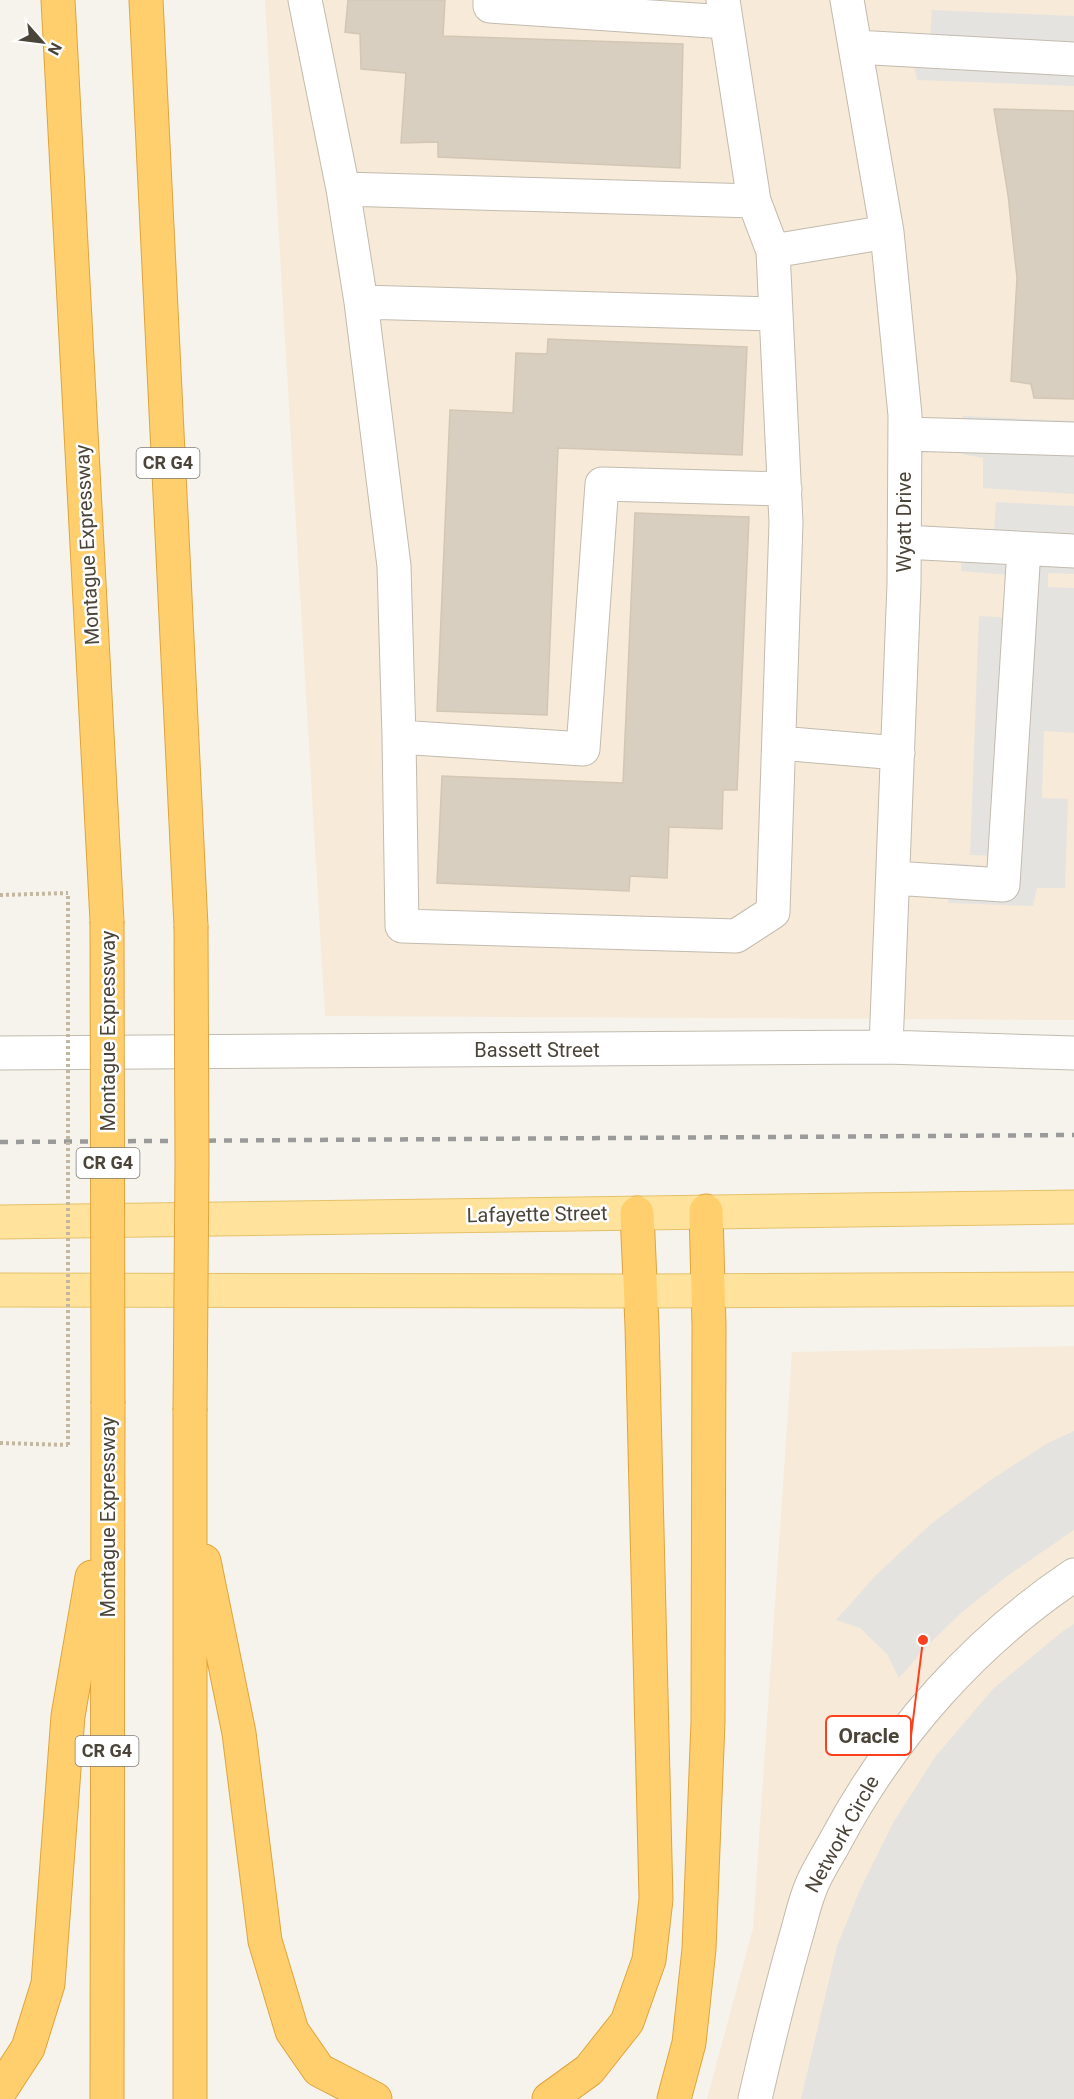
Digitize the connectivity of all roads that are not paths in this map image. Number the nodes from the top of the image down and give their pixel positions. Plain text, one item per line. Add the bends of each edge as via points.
1 (58, 0) edge
2 (146, 0) edge
3 (305, 0) edge
4 (490, 0) edge
5 (847, 0) edge
6 (724, 11) edge
7 (855, 47) junction
8 (1074, 59) edge
9 (343, 189) junction
10 (754, 201) junction
11 (887, 232) junction
12 (773, 251) junction
13 (361, 303) junction
14 (776, 314) junction
15 (905, 434) junction
16 (1074, 439) edge
17 (785, 489) junction
18 (904, 542) junction
19 (1024, 549) junction
20 (1074, 551) edge
21 (399, 737) junction
22 (779, 743) junction
23 (898, 753) junction
24 (893, 878) junction
25 (886, 1047) junction
26 (0, 1053) edge
27 (1074, 1053) edge
28 (1074, 1207) edge
29 (706, 1211) junction
30 (637, 1213) junction
31 (0, 1222) edge
32 (1074, 1289) edge
33 (0, 1290) edge
34 (641, 1291) junction
35 (708, 1291) junction
36 (107, 1486) junction
37 (190, 1491) junction
38 (1074, 1575) edge
39 (0, 2091) edge
40 (107, 2099) edge
41 (190, 2099) edge
42 (375, 2099) edge
43 (549, 2099) edge
44 (674, 2099) edge
45 (755, 2099) edge

1 - 36 highway, Montague Expressway / CR G4, bridge via 107,921
2 - 37 highway, CR G4, bridge via 191,926
3 - 9 street
4 - 6 street via 490,6
5 - 7 street, Wyatt Drive
6 - 10 street
7 - 8 street
7 - 11 street, Wyatt Drive
9 - 10 street
9 - 13 street
10 - 12 street
11 - 12 street
11 - 15 street, Wyatt Drive
12 - 14 street
13 - 14 street
13 - 21 street via 394,566
14 - 17 street
15 - 16 street
15 - 18 street, Wyatt Drive
17 - 21 street via 602,484 583,749
17 - 22 street
18 - 19 street
18 - 23 street, Wyatt Drive
19 - 20 street
19 - 24 street via 1003,885
21 - 22 street via 402,926 736,936 773,912
22 - 23 street
23 - 24 street, Wyatt Drive
24 - 25 street, Wyatt Drive
25 - 26 street, Bassett Street
25 - 27 street, Bassett Street
28 - 29 main road, Lafayette Street
29 - 30 main road, Lafayette Street
29 - 35 highway
30 - 31 main road, Lafayette Street
30 - 34 highway
32 - 35 main road
33 - 34 main road
34 - 35 main road
34 - 43 highway via 656,1899 649,1960 627,2022 589,2070
35 - 44 highway via 708,1722 699,1949 689,2043
36 - 39 highway via 68,1716 48,1984 28,2048
36 - 40 highway, Montague Expressway / CR G4
37 - 41 highway, CR G4
37 - 42 highway via 239,1733 265,1941 292,2031 320,2070
38 - 45 street, Network Circle via 1039,1598 977,1652 927,1705 877,1771 844,1824 809,1890

